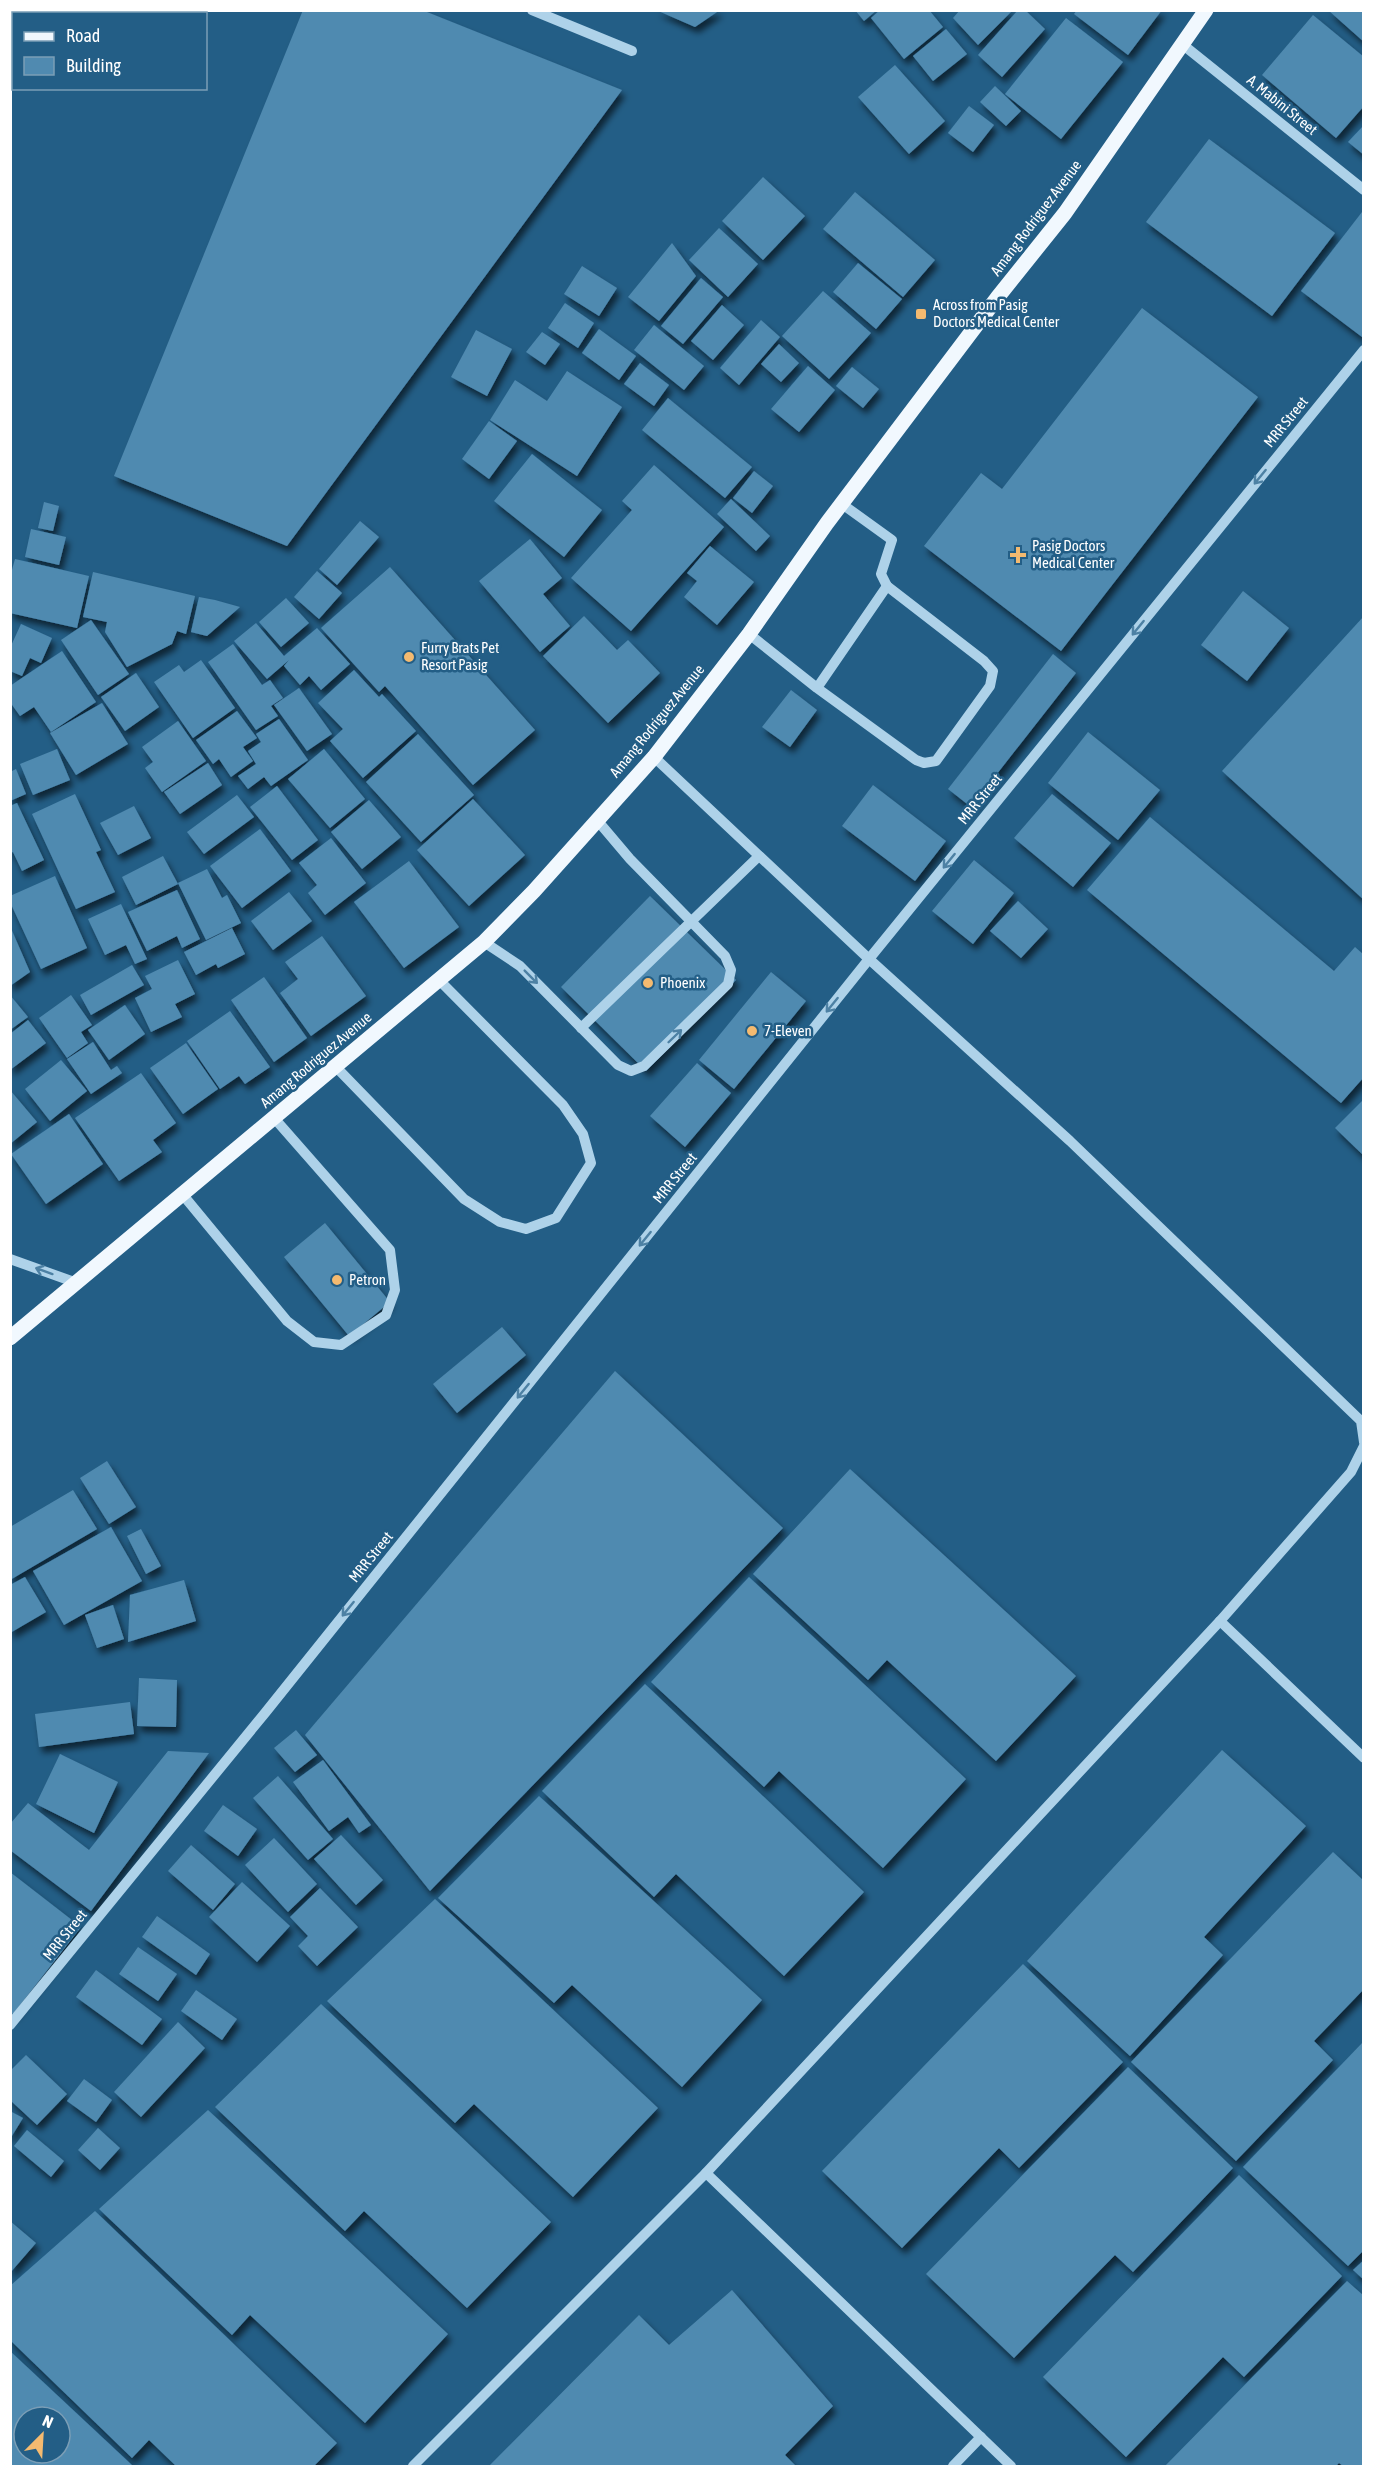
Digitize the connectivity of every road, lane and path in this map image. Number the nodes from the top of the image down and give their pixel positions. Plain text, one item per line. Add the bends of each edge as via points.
1 (532, 10) edge
2 (1206, 10) edge
3 (1182, 44) junction
4 (632, 51) dead end
5 (1364, 190) edge
6 (1364, 350) edge
7 (842, 504) junction
8 (887, 586) junction
9 (749, 634) junction
10 (817, 688) junction
11 (654, 757) junction
12 (597, 820) junction
13 (759, 856) junction
14 (692, 923) junction
15 (484, 942) junction
16 (869, 959) junction
17 (439, 980) junction
18 (581, 1028) junction
19 (336, 1067) junction
20 (275, 1119) junction
21 (183, 1195) junction
22 (10, 1259) edge
23 (77, 1283) junction
24 (12, 1334) edge
25 (1364, 1444) edge
26 (1220, 1621) junction
27 (1364, 1758) edge
28 (10, 2025) edge
29 (706, 2173) junction
30 (981, 2437) junction
31 (413, 2466) edge
32 (953, 2466) edge
33 (1011, 2466) edge

1 - 4 street
2 - 3 main road, Amang Rodriguez Avenue
3 - 5 street, A. Mabini Street
3 - 7 main road, Amang Rodriguez Avenue via 1065,213
6 -> 16 street, MRR Street
7 - 8 street via 892,540 881,574
7 - 9 main road, Amang Rodriguez Avenue
8 - 10 street
8 - 10 street via 984,660 993,671 990,686 936,761 924,763
9 - 10 street
9 - 11 main road, Amang Rodriguez Avenue
11 - 12 main road, Amang Rodriguez Avenue
11 - 13 street
12 - 14 street
12 - 15 main road, Amang Rodriguez Avenue
13 - 14 street
13 - 16 street
14 - 18 street
18 -> 14 street via 618,1065 632,1071 644,1066 728,984 731,970 725,956
15 - 17 main road, Amang Rodriguez Avenue
15 -> 18 street via 520,966
16 - 25 street via 1070,1141 1361,1421
16 -> 28 street, MRR Street
17 - 19 main road, Amang Rodriguez Avenue
17 - 19 street via 563,1105 583,1134 591,1163 556,1218 526,1229 500,1222 464,1199
19 - 20 main road, Amang Rodriguez Avenue
20 - 21 main road, Amang Rodriguez Avenue
20 - 21 street via 390,1250 395,1290 386,1314 341,1345 314,1342 287,1321
21 - 23 main road, Amang Rodriguez Avenue
23 -> 22 street
23 - 24 main road, Amang Rodriguez Avenue
25 - 26 street via 1351,1472
26 - 27 street
26 - 29 street
29 - 30 street
29 - 31 street
30 - 32 street
30 - 33 street

